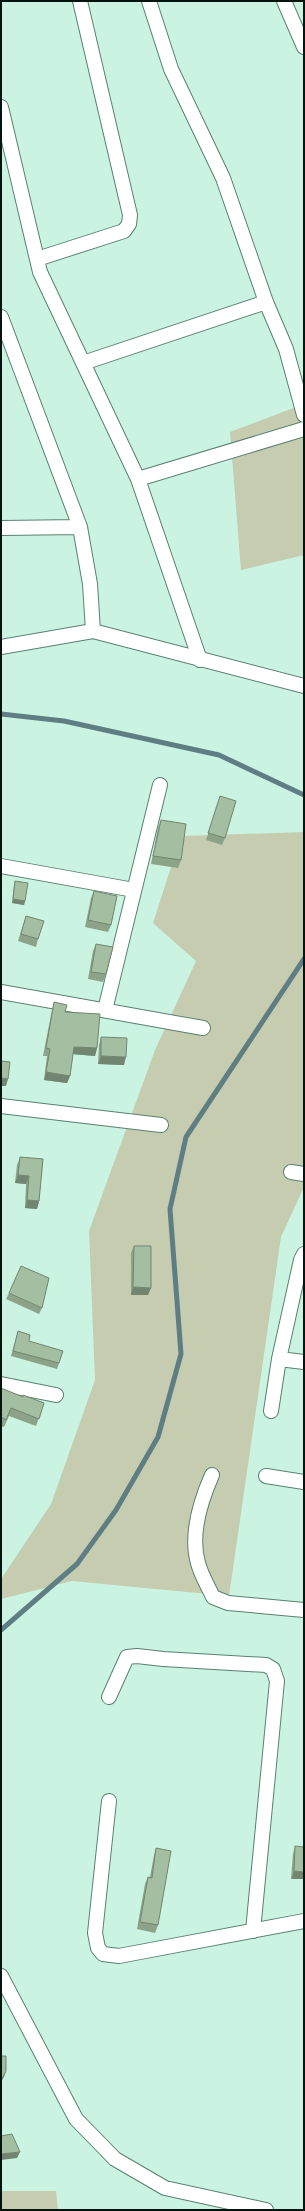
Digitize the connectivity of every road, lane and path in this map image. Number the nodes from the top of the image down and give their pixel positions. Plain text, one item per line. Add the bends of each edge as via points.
1 (80, 1) edge
2 (149, 1) edge
3 (284, 1) edge
4 (304, 47) edge
5 (1, 107) edge
6 (37, 259) junction
7 (266, 302) junction
8 (1, 317) edge
9 (83, 363) junction
10 (304, 415) edge
11 (304, 430) edge
12 (138, 479) junction
13 (80, 527) junction
14 (1, 528) edge
15 (92, 631) junction
16 (1, 648) edge
17 (200, 660) junction
18 (304, 686) edge
19 (160, 785) dead end
20 (1, 866) edge
21 (134, 890) junction
22 (1, 992) edge
23 (105, 1010) junction
24 (203, 1028) dead end
25 (1, 1106) edge
26 (161, 1125) dead end
27 (304, 1254) edge
28 (278, 1358) junction
29 (304, 1362) edge
30 (1, 1384) edge
31 (56, 1395) dead end
32 (271, 1411) dead end
33 (212, 1475) dead end
34 (266, 1476) dead end
35 (304, 1482) edge
36 (304, 1610) edge
37 (109, 1697) dead end
38 (109, 1801) dead end
39 (304, 1921) edge
40 (253, 1931) junction
41 (1, 1976) edge
42 (6, 1993) edge
43 (239, 2208) edge
44 (266, 2210) edge

1 - 6 street via 130,215 129,224 124,231
2 - 7 street via 171,69 223,178
3 - 4 street
5 - 6 street
6 - 9 street via 40,272
7 - 9 street
7 - 10 street via 286,349
8 - 13 street
9 - 12 street
11 - 12 street
12 - 17 street
13 - 14 street
13 - 15 street via 90,584
15 - 16 street
15 - 17 street
17 - 18 street
19 - 21 street
20 - 21 street
21 - 23 street
22 - 23 street
23 - 24 street
25 - 26 street
27 - 28 street
28 - 29 street
28 - 32 street
30 - 31 street
33 - 36 street via 202,1497 196,1530 198,1562 213,1597 228,1604
34 - 35 street
37 - 40 street via 127,1657 266,1665 273,1669 277,1681
38 - 40 street via 95,1933 98,1948 103,1954 119,1956
39 - 40 street
41 - 42 street
42 - 43 street via 76,2120 114,2159 165,2188
43 - 44 street

